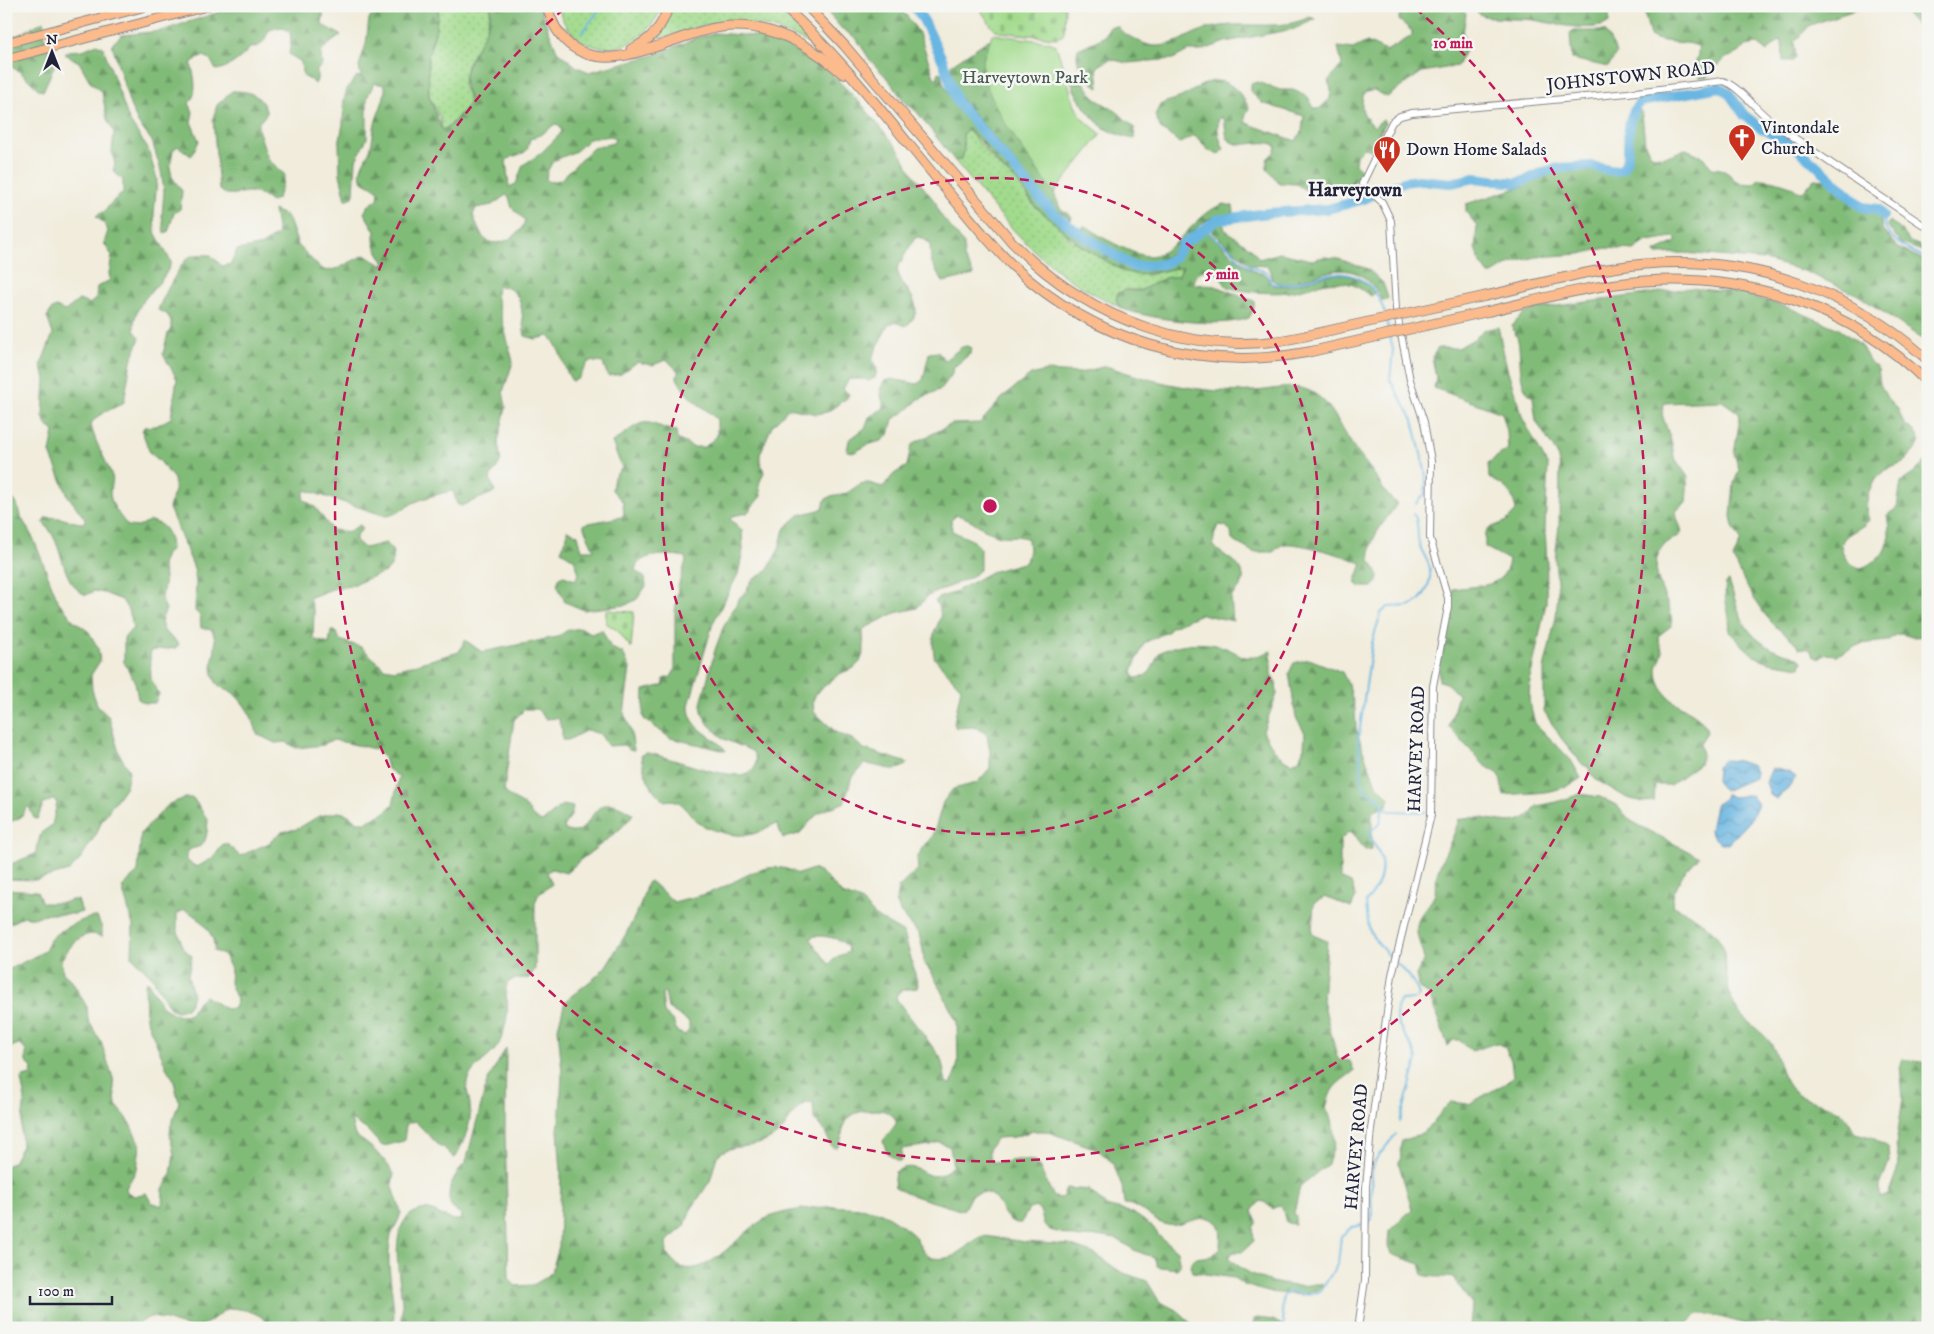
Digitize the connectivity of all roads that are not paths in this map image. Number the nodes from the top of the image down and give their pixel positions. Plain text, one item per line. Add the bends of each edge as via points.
1 (146, 6) edge
2 (207, 6) edge
3 (547, 6) edge
4 (552, 6) edge
5 (668, 6) edge
6 (783, 6) edge
7 (807, 6) edge
8 (6, 43) edge
9 (6, 60) edge
10 (864, 91) junction
11 (1362, 184) joint
12 (1928, 228) edge
13 (1928, 360) edge
14 (1928, 383) edge
15 (1358, 1328) edge

1 - 8 highway
2 - 9 highway
3 - 10 highway via 562,36 581,51 596,57 623,57 711,28 750,27 777,33 809,47
4 - 5 highway via 560,26 570,38 591,51 608,53 632,49 646,41 661,24
6 - 10 highway via 826,47
7 - 13 highway, bridge via 1012,242 1071,292 1124,320 1181,338 1239,343 1274,342 1578,275 1635,265 1674,263 1730,266 1778,276 1826,293 1874,319
10 - 14 highway, bridge via 1012,264 1042,290 1083,318 1138,342 1196,356 1256,359 1309,352 1595,288 1677,280 1730,284 1775,293 1820,309 1865,333
11 - 12 street, JOHNSTOWN ROAD via 1390,126 1395,119 1405,115 1622,94 1719,80 1732,85 1783,130
11 - 15 street, HARVEY ROAD via 1386,207 1392,226 1396,309 1410,380 1427,436 1432,478 1429,530 1448,607 1433,686 1431,815 1387,1000 1369,1148 1366,1272

